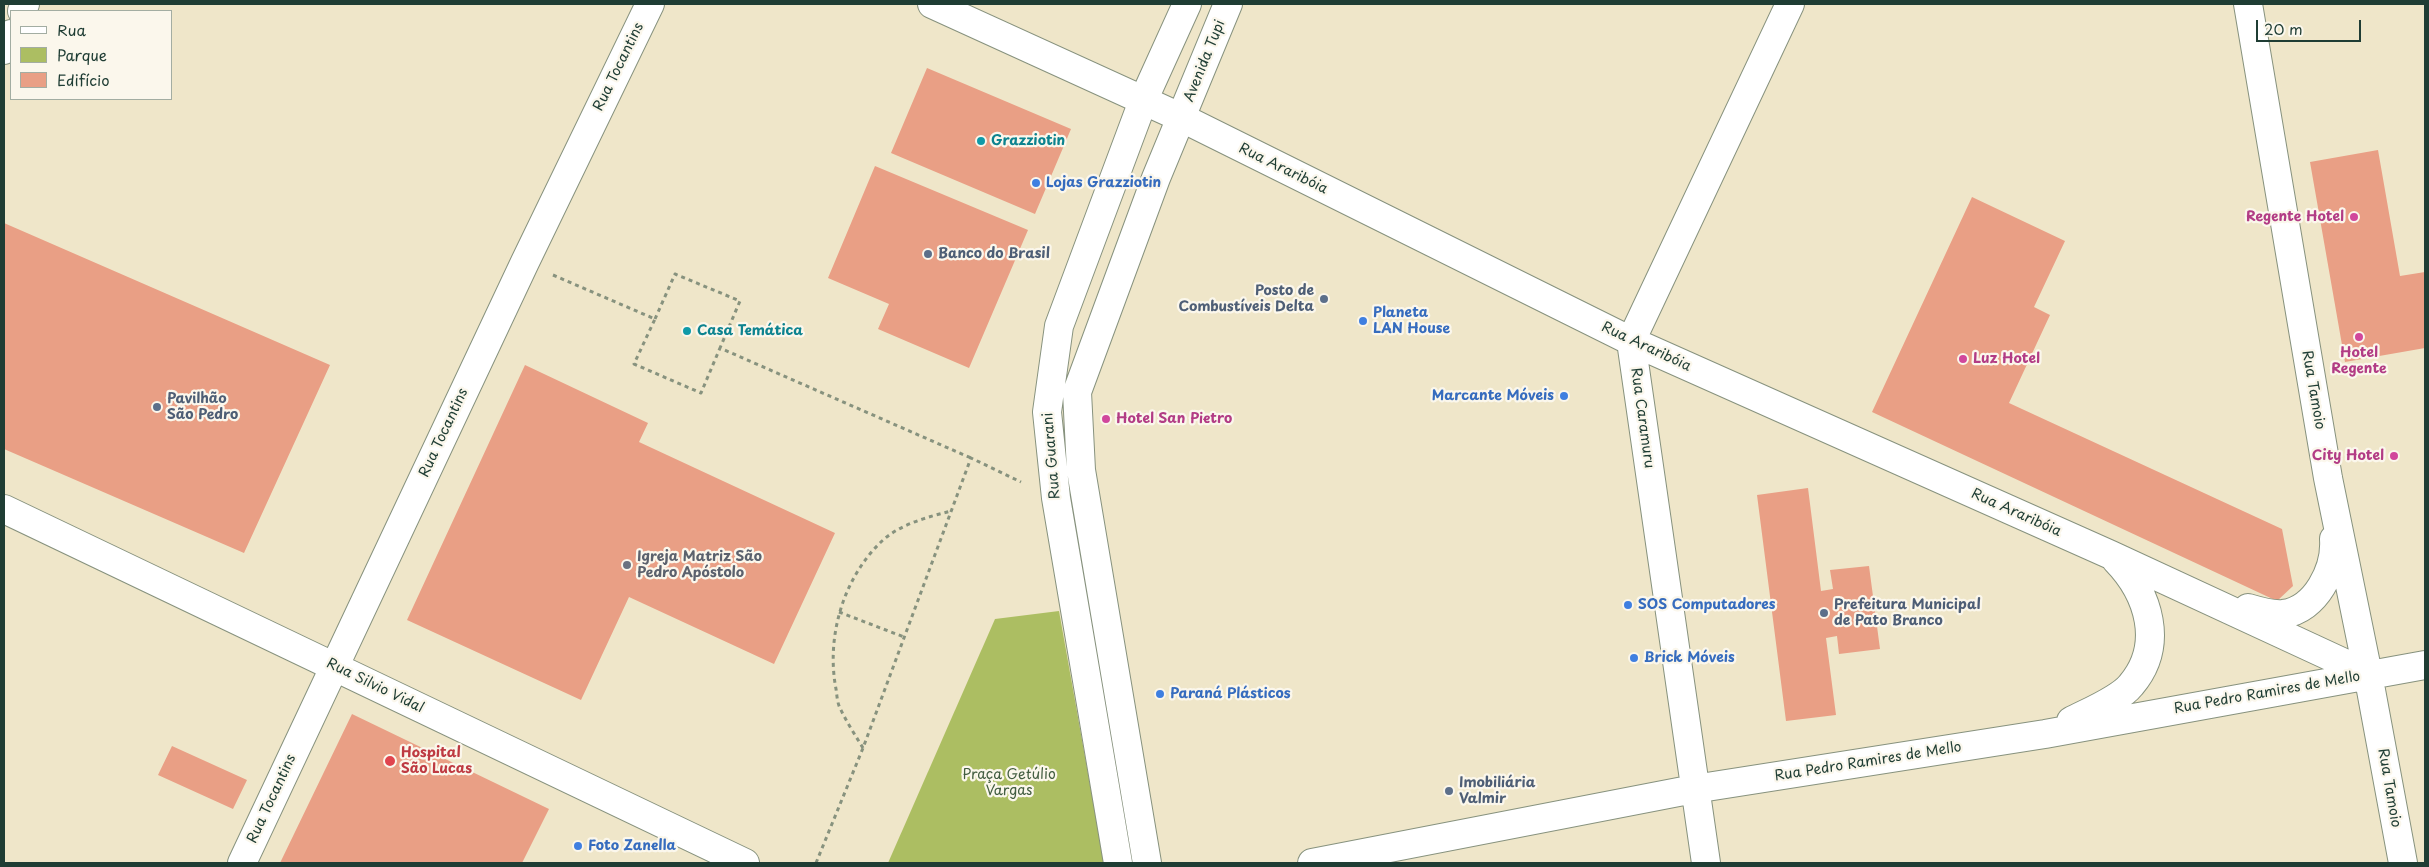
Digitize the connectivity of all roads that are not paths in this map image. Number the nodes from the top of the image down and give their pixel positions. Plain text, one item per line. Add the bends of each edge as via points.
1 (650, 4) edge
2 (932, 4) edge
3 (1187, 4) edge
4 (1228, 4) edge
5 (1790, 4) edge
6 (2248, 4) edge
7 (10, 36) edge
8 (4, 50) edge
9 (1143, 101) junction
10 (1182, 118) junction
11 (1631, 341) junction
12 (2328, 478) junction
13 (4, 509) edge
14 (2112, 555) junction
15 (2179, 587) junction
16 (2425, 665) edge
17 (334, 666) junction
18 (2368, 674) junction
19 (2044, 734) junction
20 (1694, 789) junction
21 (242, 863) edge
22 (745, 863) edge
23 (1118, 863) edge
24 (1147, 863) edge
25 (1312, 863) edge
26 (1706, 863) edge
27 (2402, 863) edge

1 - 17 street, Rua Tocantins
2 - 9 street, Rua Araribóia
3 - 9 street, Rua Guarani
4 - 10 street, Avenida Tupi
5 - 11 street
6 - 12 street, Rua Tamoio
7 - 8 street
9 - 10 street, Rua Araribóia
9 - 23 street, Rua Guarani via 1059,326 1047,412 1056,498
10 - 11 street, Rua Araribóia
10 - 24 street, Rua Guarani via 1156,178 1077,392 1081,470
11 - 14 street, Rua Araribóia
11 - 20 street, Rua Caramuru
12 - 15 street via 2335,551 2324,583 2303,607 2283,614 2263,612
12 - 18 street, Rua Tamoio
13 - 17 street, Rua Silvio Vidal
14 - 15 street, Rua Araribóia
14 - 19 street via 2140,591 2150,623 2147,658 2130,686 2102,705
15 - 18 street, Rua Araribóia
16 - 18 street, Rua Pedro Ramires de Mello
17 - 21 street, Rua Tocantins
17 - 22 street, Rua Silvio Vidal
18 - 19 street, Rua Pedro Ramires de Mello
18 - 27 street, Rua Tamoio
19 - 20 street, Rua Pedro Ramires de Mello
20 - 25 street, Rua Pedro Ramires de Mello
20 - 26 street, Rua Caramuru

